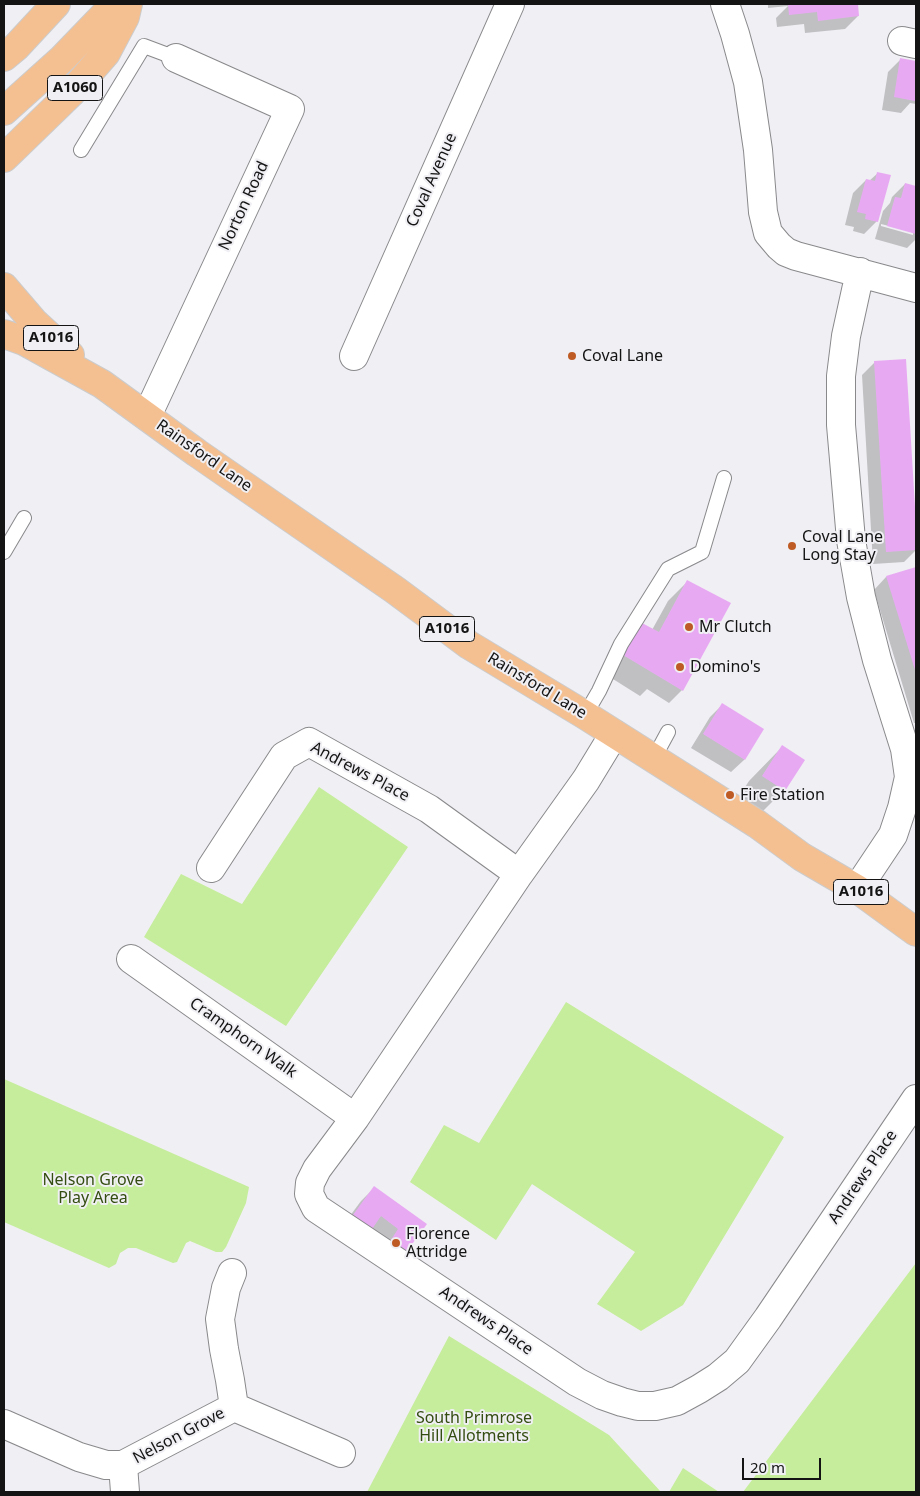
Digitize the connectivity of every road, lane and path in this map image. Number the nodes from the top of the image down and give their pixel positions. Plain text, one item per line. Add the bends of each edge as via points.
1 (56, 4) edge
2 (115, 4) edge
3 (128, 4) edge
4 (510, 4) edge
5 (725, 4) edge
6 (4, 57) edge
7 (176, 58) joint
8 (4, 111) edge
9 (81, 150) dead end
10 (4, 158) edge
11 (860, 272) junction
12 (4, 287) edge
13 (916, 288) edge
14 (10, 334) edge
15 (354, 356) dead end
16 (102, 384) junction
17 (147, 416) junction
18 (724, 478) dead end
19 (24, 518) dead end
20 (4, 552) edge
21 (585, 715) junction
22 (668, 732) dead end
23 (614, 734) junction
24 (911, 747) edge
25 (654, 758) junction
26 (211, 868) dead end
27 (519, 874) junction
28 (857, 889) junction
29 (916, 932) edge
30 (131, 959) dead end
31 (916, 1099) edge
32 (354, 1118) junction
33 (232, 1273) dead end
34 (234, 1406) junction
35 (4, 1424) edge
36 (341, 1453) dead end
37 (123, 1465) junction
38 (125, 1492) edge

1 - 6 main road
2 - 8 main road, A1060 via 62,59
3 - 10 main road, A1060 via 106,53 71,93
4 - 15 street, Coval Avenue
5 - 11 street via 748,82 768,233 786,252
7 - 9 lane via 144,46
7 - 17 street, Norton Road via 290,109
11 - 13 street
11 - 24 street via 840,376 841,425 852,540 861,597 878,660
12 - 16 main road, Rainsford Lane / A1016 via 34,322
14 - 16 main road, Rainsford Lane / A1016
16 - 17 main road, Rainsford Lane / A1016
17 - 21 main road, Rainsford Lane / A1016 via 469,645
18 - 21 lane via 702,552 668,569 621,644
19 - 20 lane
21 - 23 main road, Rainsford Lane / A1016
22 - 25 lane
23 - 25 main road, Rainsford Lane / A1016
23 - 27 street, Andrews Place via 586,780
24 - 28 street via 909,777 893,835
25 - 28 main road, Rainsford Lane / A1016 via 802,857
26 - 27 street, Andrews Place via 284,756 309,742 429,809
27 - 32 street, Andrews Place
28 - 29 main road, Rainsford Lane / A1016
30 - 32 street, Cramphorn Walk
31 - 32 street, Andrews Place via 737,1360 718,1377 677,1401 655,1406 622,1402 577,1382 316,1208 309,1194 310,1182
33 - 34 street, Nelson Grove via 220,1319
34 - 36 street, Nelson Grove
34 - 37 street, Nelson Grove
35 - 37 street, Nelson Grove via 79,1457 106,1465
37 - 38 street, Nelson Grove

